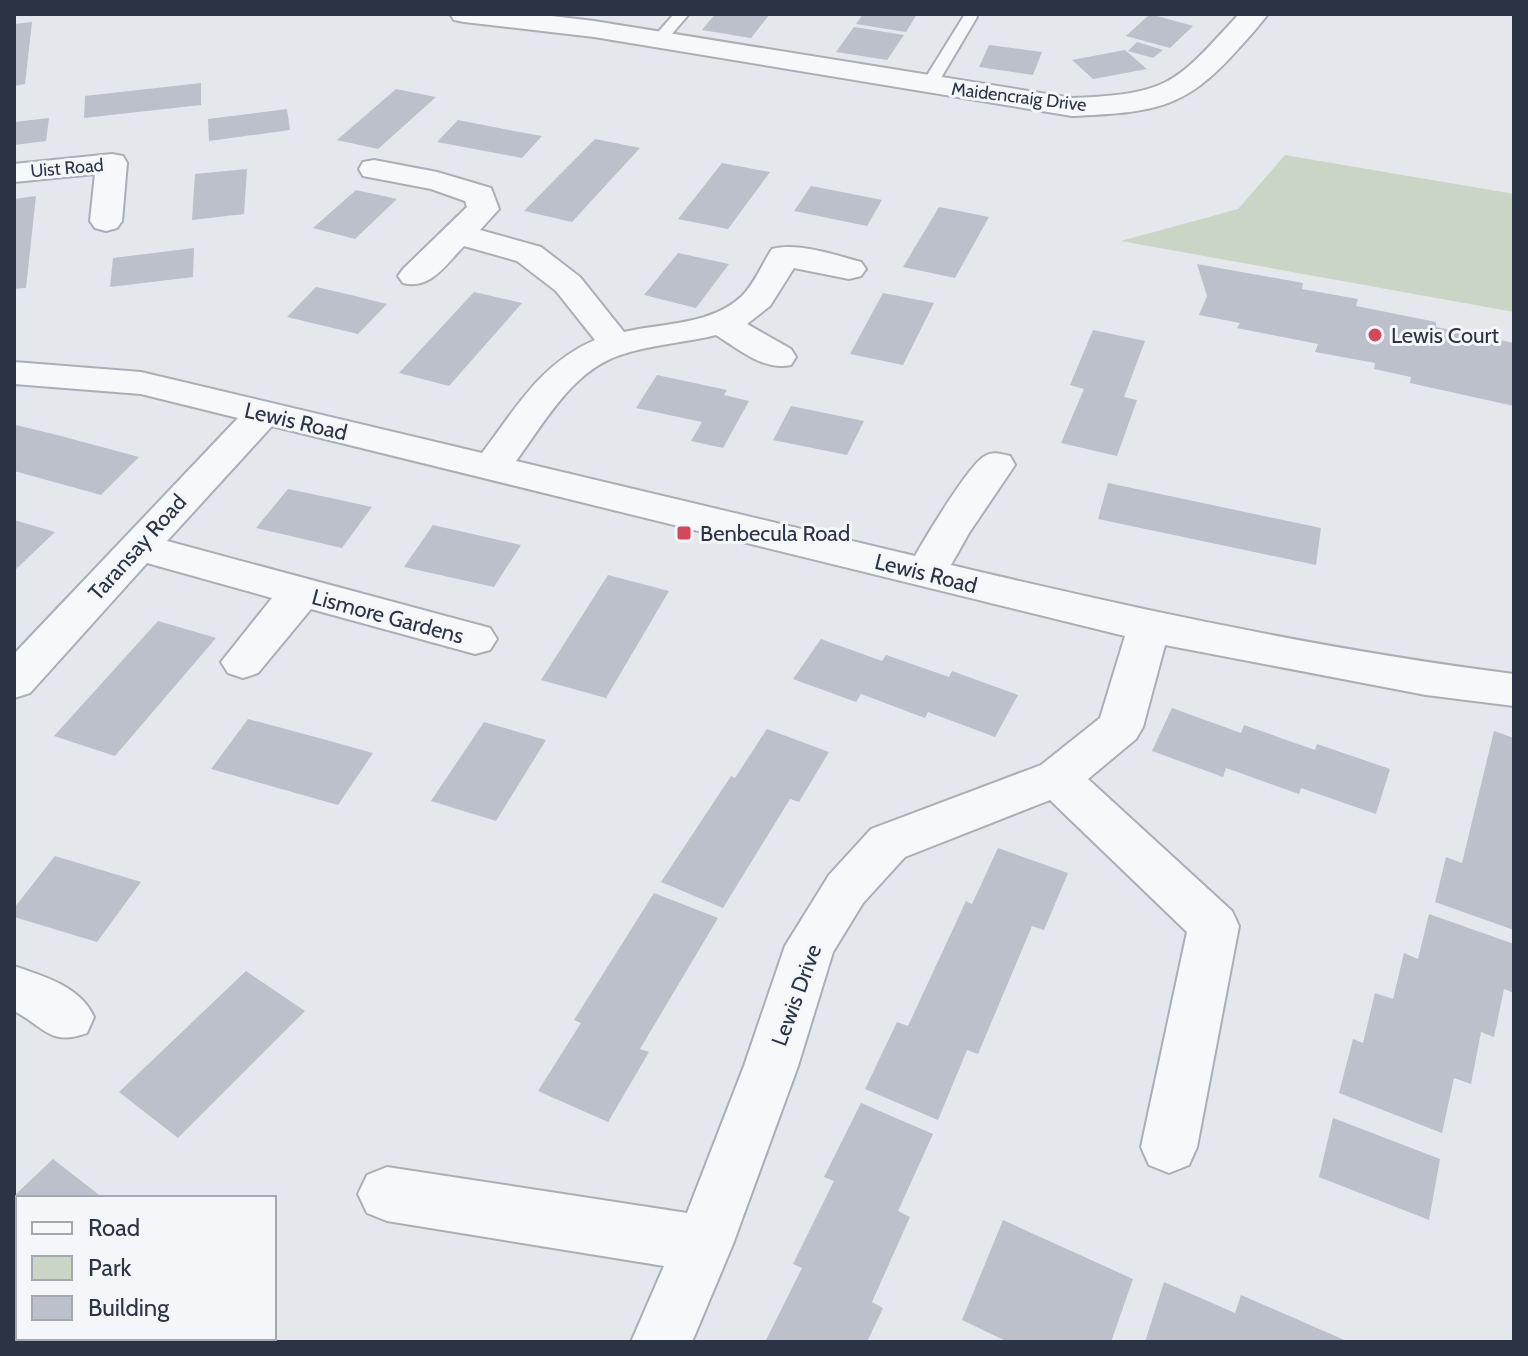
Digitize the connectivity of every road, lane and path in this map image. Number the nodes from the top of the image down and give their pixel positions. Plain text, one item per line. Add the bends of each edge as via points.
1 (464, 14) edge
2 (682, 14) edge
3 (1254, 14) edge
4 (970, 17) dead end
5 (660, 39) junction
6 (929, 85) junction
7 (374, 169) dead end
8 (14, 173) edge
9 (106, 221) dead end
10 (459, 234) junction
11 (849, 269) dead end
12 (415, 276) dead end
13 (721, 323) junction
14 (616, 344) junction
15 (778, 357) dead end
16 (14, 373) edge
17 (262, 414) junction
18 (996, 465) dead end
19 (492, 466) junction
20 (138, 547) junction
21 (926, 573) junction
22 (301, 592) junction
23 (1149, 627) junction
24 (475, 639) dead end
25 (243, 662) dead end
26 (14, 682) edge
27 (1514, 690) edge
28 (1057, 778) junction
29 (14, 988) edge
30 (68, 1017) dead end
31 (1169, 1147) dead end
32 (387, 1194) dead end
33 (704, 1244) junction
34 (661, 1342) edge

1 - 5 street, Maidencraig Drive
2 - 5 lane
3 - 6 street, Maidencraig Drive via 1197,77 1151,99 1072,107
4 - 6 lane
5 - 6 street, Maidencraig Drive via 793,73
7 - 10 street via 480,195 483,209
8 - 9 street, Uist Road via 112,163
10 - 12 street
10 - 14 street via 529,254 568,284
11 - 13 street via 784,256 754,303
13 - 14 street
13 - 15 street
14 - 19 street via 559,377
16 - 17 street, Lewis Road via 141,383
17 - 19 street, Lewis Road
17 - 20 street, Taransay Road
18 - 21 street
19 - 21 street, Lewis Road
20 - 22 street, Lismore Gardens
20 - 26 street, Taransay Road
21 - 23 street, Lewis Road
22 - 24 street, Lismore Gardens
22 - 25 street, Lismore Gardens
23 - 27 street, Lewis Road via 1426,679
23 - 28 street, Lewis Drive via 1120,727
28 - 31 street via 1214,926
28 - 33 street, Lewis Drive via 888,843 846,889 810,946
29 - 30 street
32 - 33 street
33 - 34 street, Lewis Drive

